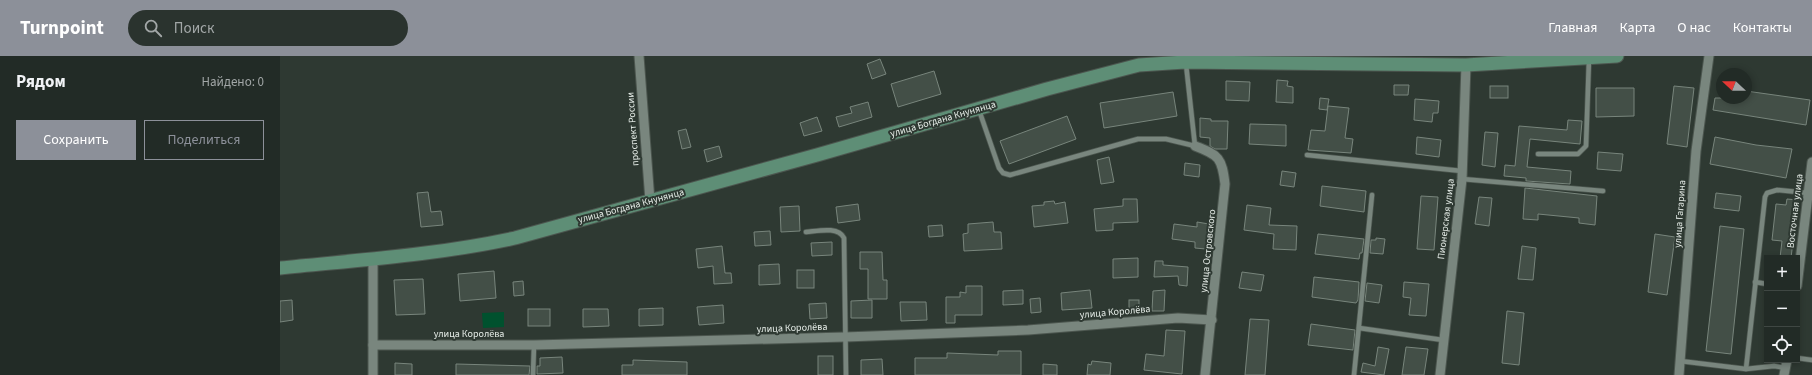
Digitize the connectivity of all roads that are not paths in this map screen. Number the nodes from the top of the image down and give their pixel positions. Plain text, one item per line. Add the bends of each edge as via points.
1 (639, 56) edge
2 (1617, 56) edge
3 (1709, 56) edge
4 (1589, 58) junction
5 (1228, 59) edge
6 (1185, 62) junction
7 (1466, 65) junction
8 (979, 110) junction
9 (1195, 146) junction
10 (1538, 154) dead end
11 (1307, 155) dead end
12 (1812, 162) edge
13 (1462, 175) junction
14 (1603, 191) dead end
15 (1808, 193) junction
16 (1372, 195) dead end
17 (650, 201) junction
18 (806, 232) dead end
19 (373, 259) junction
20 (1800, 261) edge
21 (280, 268) edge
22 (1755, 282) junction
23 (1764, 284) edge
24 (1212, 320) junction
25 (1359, 328) junction
26 (846, 337) junction
27 (1443, 340) junction
28 (534, 344) junction
29 (373, 345) junction
30 (1800, 358) edge
31 (1812, 360) edge
32 (1680, 361) junction
33 (1786, 368) edge
34 (1746, 369) junction
35 (373, 375) edge
36 (533, 375) edge
37 (846, 375) edge
38 (1205, 375) edge
39 (1354, 375) edge
40 (1440, 375) edge
41 (1679, 375) edge

1 - 17 street, проспект России
2 - 4 main road, улица Богдана Кнунянца
3 - 32 street, улица Гагарина via 1696,152
4 - 7 main road, улица Богдана Кнунянца
4 - 10 lane via 1586,146 1578,154
5 - 6 main road, улица Богдана Кнунянца
5 - 7 main road, улица Богдана Кнунянца
6 - 8 main road, улица Богдана Кнунянца via 1119,69 1047,88
6 - 9 lane
7 - 13 street, Пионерская улица
8 - 9 lane via 999,168 1003,173 1010,175 1138,139 1166,139
8 - 17 main road, улица Богдана Кнунянца
9 - 24 street, улица Островского via 1219,157 1223,165 1225,184
11 - 13 lane
12 - 15 street, Восточная улица
13 - 14 lane
13 - 27 street, Пионерская улица
15 - 20 street, Восточная улица
15 - 22 lane via 1777,190 1767,193
16 - 25 lane
17 - 19 main road, улица Богдана Кнунянца via 487,244
18 - 26 lane via 837,230 844,238
19 - 21 main road, улица Богдана Кнунянца
19 - 29 street
22 - 23 lane
22 - 34 lane
24 - 26 street, улица Королёва via 1178,318 1028,330
24 - 38 street, улица Островского
25 - 27 lane
25 - 39 lane
26 - 28 street, улица Королёва
26 - 37 lane
27 - 40 street, Пионерская улица
28 - 29 street, улица Королёва
28 - 36 lane
29 - 35 street
30 - 31 lane
32 - 34 lane
32 - 41 street, улица Гагарина
33 - 34 lane via 1774,366

